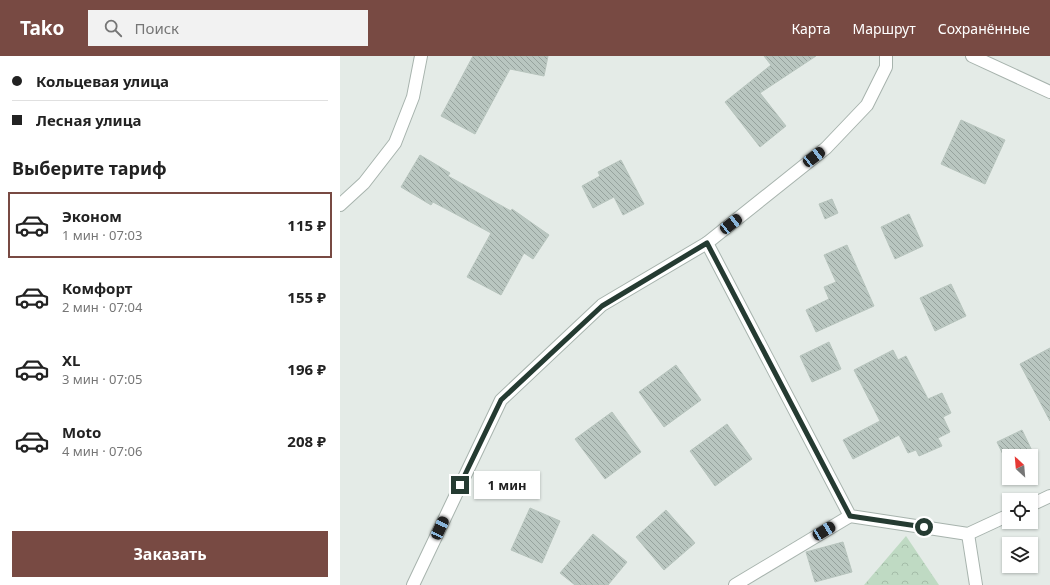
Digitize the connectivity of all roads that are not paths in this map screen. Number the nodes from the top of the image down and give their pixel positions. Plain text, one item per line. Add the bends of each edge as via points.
1 (421, 56) edge
2 (886, 56) edge
3 (972, 56) edge
4 (1050, 92) edge
5 (340, 205) edge
6 (707, 243) junction
7 (1050, 496) edge
8 (1038, 502) edge
9 (850, 516) junction
10 (1002, 518) edge
11 (968, 534) junction
12 (413, 585) edge
13 (735, 585) edge
14 (976, 585) edge

1 - 5 street via 413,97 395,143 364,183
2 - 6 street via 886,67 867,105 826,148
3 - 4 street
6 - 9 street
6 - 12 street via 602,306 501,400
7 - 8 street
9 - 11 street
9 - 13 street
10 - 11 street
11 - 14 street

